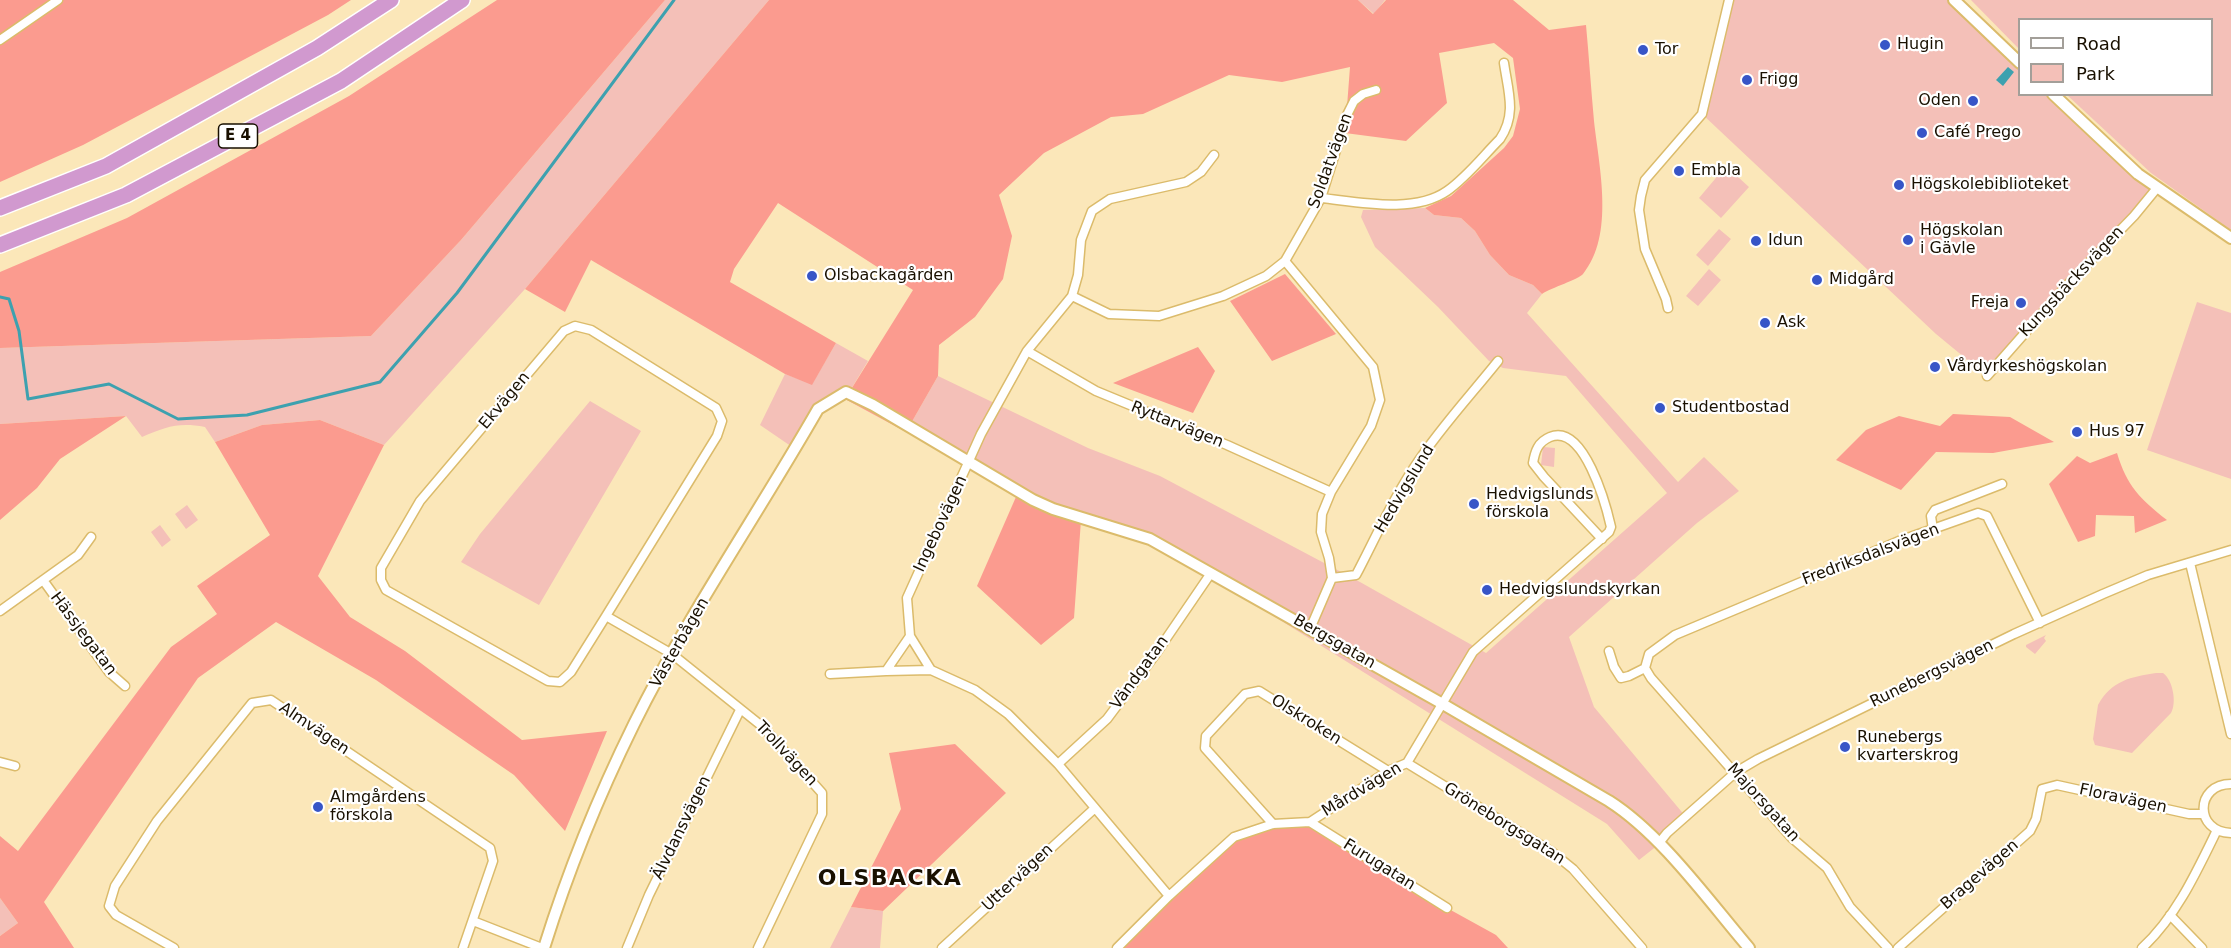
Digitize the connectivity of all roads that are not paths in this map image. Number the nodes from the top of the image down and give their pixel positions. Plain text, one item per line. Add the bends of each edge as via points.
1 (58, 0) edge
2 (391, 0) edge
3 (462, 0) edge
4 (1730, 0) edge
5 (1954, 0) edge
6 (0, 40) edge
7 (2018, 62) edge
8 (1504, 63) dead end
9 (1376, 90) dead end
10 (2055, 96) edge
11 (1214, 154) dead end
12 (2157, 188) junction
13 (1321, 198) junction
14 (0, 208) edge
15 (2231, 238) edge
16 (0, 245) edge
17 (1285, 261) junction
18 (1072, 296) junction
19 (1668, 308) dead end
20 (1027, 351) junction
21 (1498, 361) dead end
22 (1987, 376) dead end
23 (873, 405) joint
24 (968, 463) junction
25 (2002, 484) dead end
26 (1331, 492) junction
27 (1933, 530) junction
28 (91, 537) dead end
29 (1602, 539) junction
30 (2231, 550) edge
31 (2190, 563) junction
32 (1211, 573) junction
33 (1332, 578) junction
34 (43, 580) junction
35 (0, 611) edge
36 (606, 616) junction
37 (2040, 623) junction
38 (1310, 628) junction
39 (910, 636) junction
40 (1609, 651) dead end
41 (672, 654) junction
42 (1645, 668) junction
43 (931, 670) junction
44 (886, 671) junction
45 (830, 674) dead end
46 (125, 686) dead end
47 (1441, 703) junction
48 (740, 710) junction
49 (2231, 734) edge
50 (0, 762) edge
51 (1407, 763) junction
52 (1058, 764) junction
53 (15, 766) dead end
54 (1388, 771) junction
55 (1736, 772) junction
56 (2231, 783) edge
57 (2042, 789) joint
58 (1095, 808) junction
59 (2204, 814) junction
60 (1310, 822) junction
61 (1273, 824) junction
62 (2217, 831) junction
63 (2231, 833) edge
64 (1659, 843) junction
65 (1169, 896) junction
66 (1447, 908) dead end
67 (2170, 915) junction
68 (473, 921) junction
69 (174, 948) edge
70 (463, 948) edge
71 (543, 948) edge
72 (627, 948) edge
73 (758, 948) edge
74 (942, 948) edge
75 (1117, 948) edge
76 (1642, 948) edge
77 (1749, 948) edge
78 (1888, 948) edge
79 (1898, 948) edge
80 (2142, 948) edge
81 (2202, 948) edge

1 - 6 street
2 - 14 highway, E 4 via 317,48 106,166
3 - 16 highway, E 4 via 341,81 136,190
4 - 19 street via 1702,114 1644,180 1639,210 1645,249
5 - 7 street
8 - 13 street via 1511,110 1505,132 1447,190 1424,202 1405,205
9 - 13 street, Soldatvägen via 1354,101
10 - 12 street
11 - 18 street, Ingebovägen via 1201,172 1186,182 1110,199 1092,211 1081,240
12 - 15 street
12 - 22 street, Kungsbäcksvägen
13 - 17 street, Soldatvägen
17 - 18 street, Soldatvägen via 1266,276 1222,297 1159,316 1109,314
17 - 26 street via 1373,367 1380,400 1371,426
18 - 20 street, Ingebovägen
20 - 24 street, Ingebovägen
20 - 26 street, Ryttarvägen via 1096,391
21 - 33 street, Hedvigslund via 1414,467 1356,575
23 - 24 street, Bergsgatan
23 - 41 street, Västerbågen via 846,392 818,409
24 - 32 street, Bergsgatan via 1033,500 1150,539
24 - 39 street, Ingebovägen via 907,598
25 - 27 street via 1935,510 1930,516
26 - 33 street via 1322,514 1321,532
27 - 37 street, Fredriksdalsvägen via 1978,513 1987,516
27 - 42 street, Fredriksdalsvägen via 1675,635 1649,654
28 - 34 street via 78,555
29 - 29 street via 1611,527 1594,472 1566,437 1542,441 1533,463
29 - 47 street, Mårdvägen via 1473,651
30 - 31 street, Runebergsvägen
31 - 37 street, Runebergsvägen via 2148,575
31 - 49 street
32 - 38 street, Bergsgatan
32 - 52 street, Vändgatan via 1107,719
33 - 38 street
34 - 35 street
34 - 46 street, Hässjegatan via 109,672
36 - 36 street, Ekvägen via 717,436 722,421 716,408 591,330 575,326 564,331 420,501 381,568 381,580 386,590 548,681 560,682 571,672
36 - 41 street
37 - 55 street, Runebergsvägen
38 - 47 street, Bergsgatan
39 - 43 street, Ingebovägen
39 - 44 street
40 - 42 street via 1621,678
41 - 48 street, Trollvägen
41 - 71 street, Västerbågen via 597,801
42 - 55 street, Majorsgatan
43 - 44 street
43 - 52 street via 975,690 1008,714
44 - 45 street
47 - 51 street, Mårdvägen
47 - 64 street, Bergsgatan via 1619,807
48 - 72 street, Älvdansvägen
48 - 73 street, Trollvägen via 763,727 822,794 822,814
50 - 53 street
51 - 54 street, Mårdvägen
51 - 76 street, Gröneborgsgatan via 1552,852 1573,869
52 - 58 street
54 - 60 street, Mårdvägen
54 - 61 street, Olskroken via 1259,691 1245,694 1206,736 1205,748
55 - 64 street, Runebergsvägen
55 - 78 street, Majorsgatan via 1792,838 1827,868 1850,907
56 - 59 street via 2208,793
57 - 59 street, Floravägen via 2058,785
57 - 79 street, Bragevägen via 2030,831
58 - 65 street
58 - 74 street, Uttervägen
59 - 62 street
60 - 61 street, Mårdvägen
60 - 66 street, Furugatan
61 - 65 street, Mårdvägen via 1234,837
62 - 63 street
62 - 67 street
64 - 77 street, Bergsgatan
65 - 75 street, Mårdvägen
67 - 80 street
67 - 81 street
68 - 69 street, Almvägen via 493,861 490,848 271,700 252,703 157,821 113,890 109,906 116,915
68 - 70 street, Almvägen
68 - 71 street

